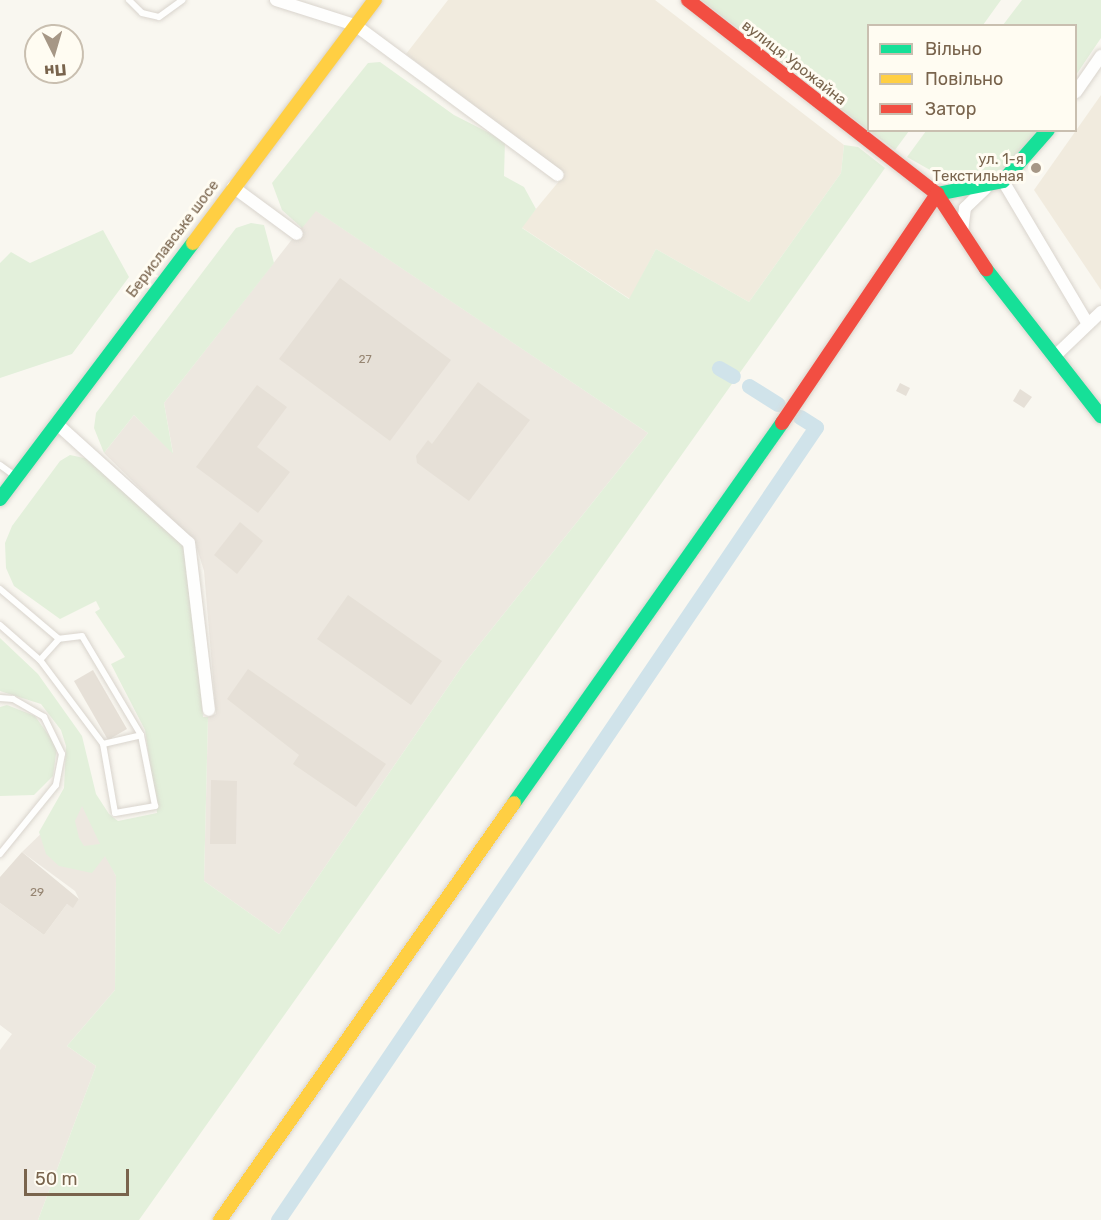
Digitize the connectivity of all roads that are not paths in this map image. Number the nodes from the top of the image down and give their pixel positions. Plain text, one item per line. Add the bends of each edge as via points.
1 (129, 0) edge
2 (182, 0) edge
3 (276, 0) edge
4 (375, 0) edge
5 (688, 0) edge
6 (356, 25) junction
7 (1101, 56) edge
8 (1077, 91) edge
9 (1046, 132) edge
10 (558, 175) dead end
11 (1003, 181) junction
12 (233, 187) junction
13 (986, 188) junction
14 (937, 195) junction
15 (962, 232) junction
16 (297, 234) dead end
17 (1101, 312) edge
18 (1088, 324) junction
19 (1055, 356) junction
20 (1101, 416) edge
21 (56, 423) junction
22 (0, 465) edge
23 (17, 477) junction
24 (0, 499) edge
25 (0, 589) edge
26 (0, 625) edge
27 (59, 639) junction
28 (40, 660) junction
29 (0, 698) edge
30 (209, 710) dead end
31 (141, 735) junction
32 (103, 744) junction
33 (0, 854) edge
34 (220, 1220) edge

1 - 2 lane via 142,13 159,17
3 - 6 street
4 - 6 street, Бериславське шосе
5 - 14 street, вулиця Урожайна
6 - 10 street
6 - 12 street, Бериславське шосе
7 - 8 street
9 - 11 street
11 - 13 street
11 - 18 street
12 - 16 street
12 - 21 street, Бериславське шосе
13 - 14 street
13 - 15 street via 965,208
14 - 15 street, вулиця Урожайна
14 - 34 street via 906,247
15 - 19 street, вулиця Урожайна via 1004,295
17 - 18 street
18 - 19 street
19 - 20 street, вулиця Урожайна
21 - 23 street, Бериславське шосе
21 - 30 street via 189,543
22 - 23 lane
23 - 24 street, Бериславське шосе
25 - 27 lane
26 - 28 lane
27 - 28 lane
27 - 31 lane via 82,636
28 - 32 lane
29 - 33 lane via 13,699 44,717 62,754 56,785
31 - 32 lane
31 - 32 lane via 155,806 115,813

